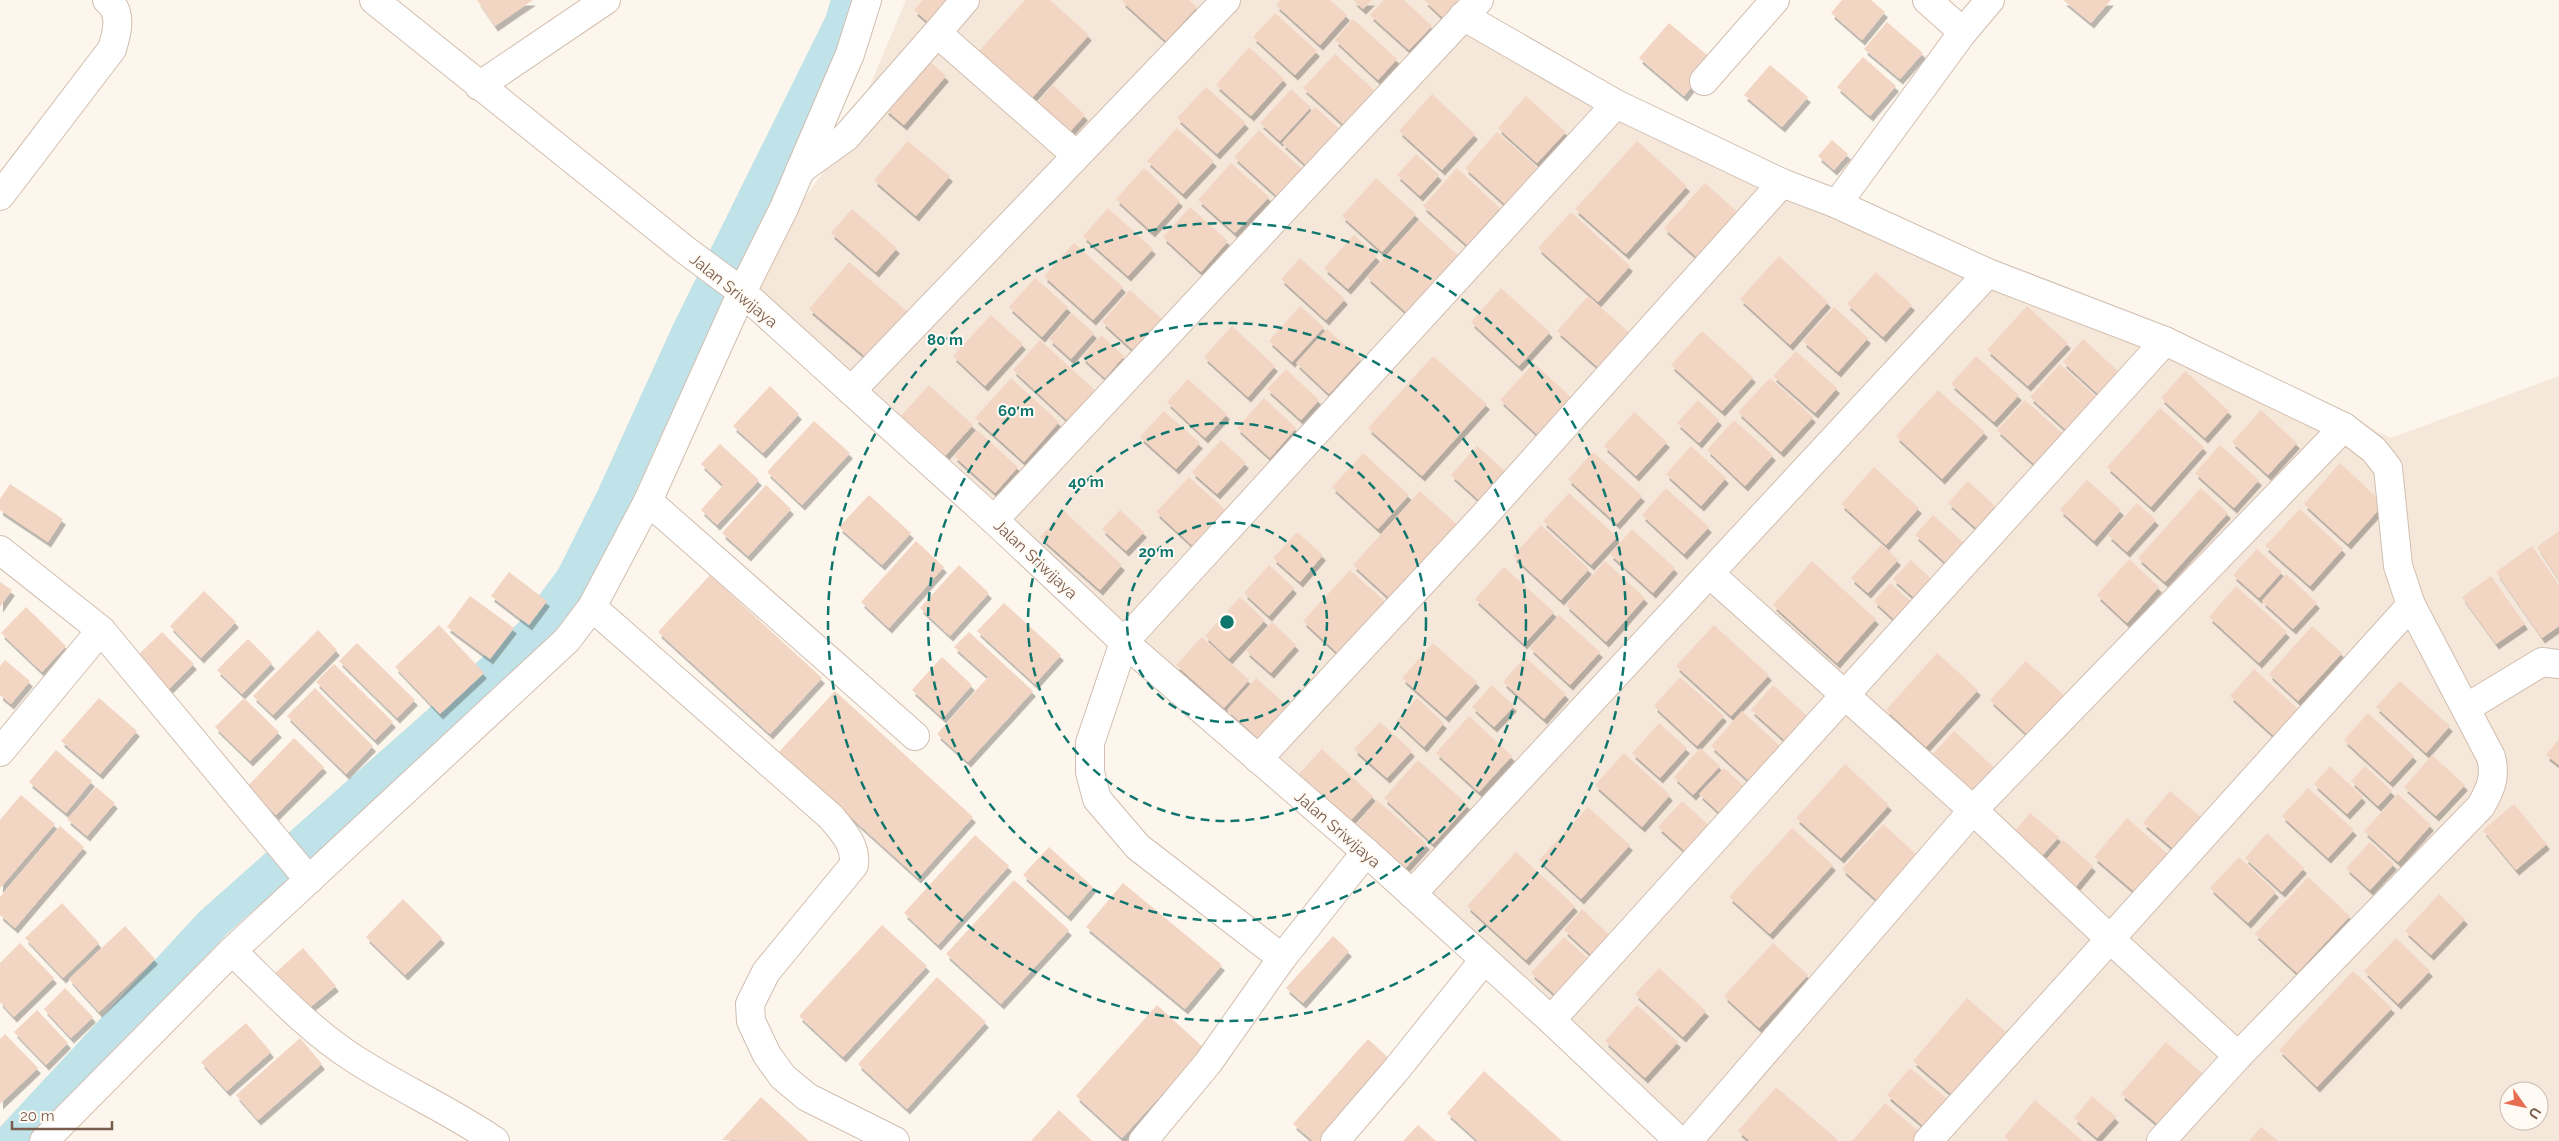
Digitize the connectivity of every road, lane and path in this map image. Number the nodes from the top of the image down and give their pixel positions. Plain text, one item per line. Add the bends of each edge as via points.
1 (107, 0) edge
2 (374, 0) edge
3 (606, 0) edge
4 (867, 0) edge
5 (965, 0) edge
6 (1226, 0) edge
7 (1774, 0) edge
8 (1926, 0) edge
9 (1990, 0) edge
10 (1471, 8) edge
11 (1963, 32) junction
12 (937, 33) junction
13 (1704, 81) dead end
14 (479, 86) junction
15 (1616, 104) junction
16 (1076, 155) junction
17 (800, 170) junction
18 (1782, 183) junction
19 (0, 196) edge
20 (1837, 204) junction
21 (1988, 273) junction
22 (735, 287) junction
23 (2165, 341) junction
24 (851, 391) junction
25 (2344, 427) junction
26 (648, 501) junction
27 (994, 520) junction
28 (0, 550) edge
29 (1710, 574) junction
30 (2411, 605) junction
31 (592, 607) junction
32 (101, 630) junction
33 (1124, 642) junction
34 (2559, 664) edge
35 (1846, 696) junction
36 (2466, 708) junction
37 (915, 736) dead end
38 (0, 752) edge
39 (1258, 760) junction
40 (1973, 810) junction
41 (1366, 852) junction
42 (301, 871) junction
43 (1412, 894) junction
44 (2109, 938) junction
45 (232, 951) junction
46 (1282, 958) junction
47 (1484, 960) junction
48 (1551, 1020) junction
49 (2238, 1056) junction
50 (44, 1141) edge
51 (495, 1141) edge
52 (895, 1141) edge
53 (1143, 1141) edge
54 (1335, 1141) edge
55 (1679, 1141) edge
56 (1688, 1141) edge
57 (1928, 1141) edge
58 (2162, 1141) edge

1 - 19 street via 114,5 118,17 112,49
2 - 14 street, Jalan Sriwijaya
3 - 14 street
4 - 17 street via 850,54
5 - 12 street
6 - 16 street
7 - 13 street
8 - 11 street
9 - 11 street
10 - 15 street
10 - 27 street
11 - 20 street
12 - 16 street
12 - 17 street via 846,137
14 - 22 street, Jalan Sriwijaya
15 - 18 street
15 - 33 street
16 - 24 street
17 - 22 street via 784,208
18 - 20 street
18 - 39 street via 1482,518
20 - 21 street
21 - 23 street
21 - 29 street
22 - 24 street, Jalan Sriwijaya
22 - 26 street
23 - 25 street
23 - 35 street
24 - 27 street, Jalan Sriwijaya
25 - 30 street via 2374,450 2388,468 2398,566
25 - 40 street
26 - 31 street
26 - 37 street
27 - 33 street, Jalan Sriwijaya
28 - 32 street
29 - 35 street
29 - 43 street
30 - 36 street
30 - 44 street
31 - 42 street via 567,640
31 - 52 street via 831,817 850,842 855,854 854,865 766,972 750,1004 751,1021 783,1077 807,1097
32 - 38 street
32 - 42 street
33 - 39 street, Jalan Sriwijaya
33 - 46 street via 1090,743 1090,772 1097,799 1138,847
34 - 36 street via 2542,662
35 - 40 street
35 - 48 street
36 - 49 street via 2491,757 2495,772 2492,787 2481,806
39 - 41 street, Jalan Sriwijaya
40 - 44 street
40 - 56 street
41 - 43 street, Jalan Sriwijaya
41 - 46 street
42 - 45 street
43 - 47 street, Jalan Sriwijaya
44 - 49 street
44 - 57 street
45 - 50 street
45 - 51 street via 308,1024 353,1058 463,1119
46 - 53 street via 1208,1063
47 - 48 street, Jalan Sriwijaya
47 - 54 street
48 - 55 street, Jalan Sriwijaya
49 - 58 street

